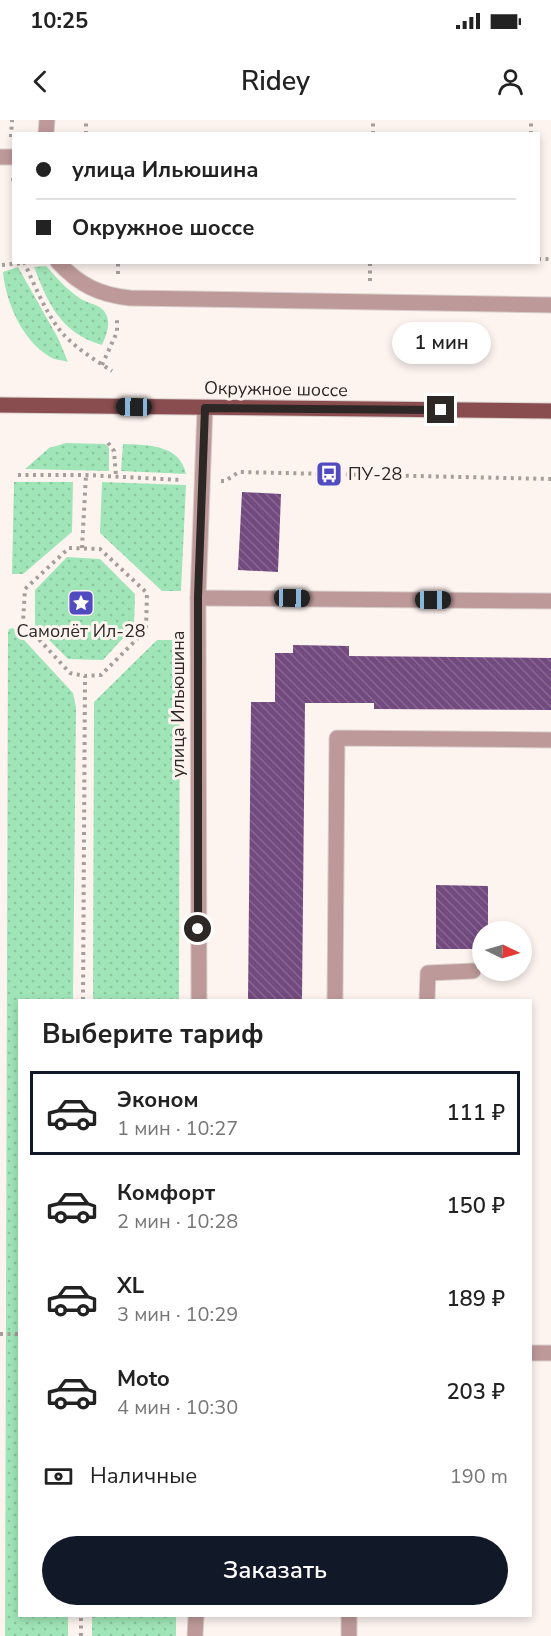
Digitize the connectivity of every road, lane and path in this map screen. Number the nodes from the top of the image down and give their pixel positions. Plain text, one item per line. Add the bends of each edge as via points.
1 (13, 264) edge
2 (24, 264) edge
3 (60, 264) edge
4 (2, 265) dead end
5 (551, 305) edge
6 (117, 332) dead end
7 (102, 365) junction
8 (112, 372) dead end
9 (0, 405) edge
10 (205, 408) junction
11 (551, 411) edge
12 (108, 443) dead end
13 (18, 475) dead end
14 (86, 475) junction
15 (116, 476) junction
16 (551, 479) edge
17 (203, 481) junction
18 (82, 548) junction
19 (198, 597) junction
20 (551, 601) edge
21 (85, 676) junction
22 (551, 740) edge
23 (472, 971) edge
24 (83, 999) edge
25 (199, 999) edge
26 (335, 999) edge
27 (427, 999) edge
28 (0, 1334) edge
29 (18, 1334) edge
30 (532, 1353) edge
31 (551, 1353) edge
32 (81, 1617) edge
33 (196, 1617) edge
34 (349, 1617) edge
35 (81, 1636) edge
36 (195, 1636) edge
37 (349, 1636) edge

1 - 4 path
2 - 7 path via 62,333
3 - 5 street via 95,291 130,298
6 - 7 path
7 - 8 path
9 - 10 main road, Окружное шоссе
10 - 11 main road, Окружное шоссе
10 - 17 street, улица Ильюшина
12 - 15 path via 114,451
13 - 14 path
14 - 15 path
14 - 18 path
15 - 17 path
16 - 17 path via 239,472 225,481
17 - 19 street, улица Ильюшина
18 - 21 path via 69,548 25,589 23,622 70,673
18 - 21 path via 100,549 147,593 146,630 101,675
19 - 20 street
19 - 25 street, улица Ильюшина
21 - 24 path
22 - 26 street via 337,738
23 - 27 street via 428,973
28 - 29 path
30 - 31 street
32 - 35 path
33 - 36 street
34 - 37 street

